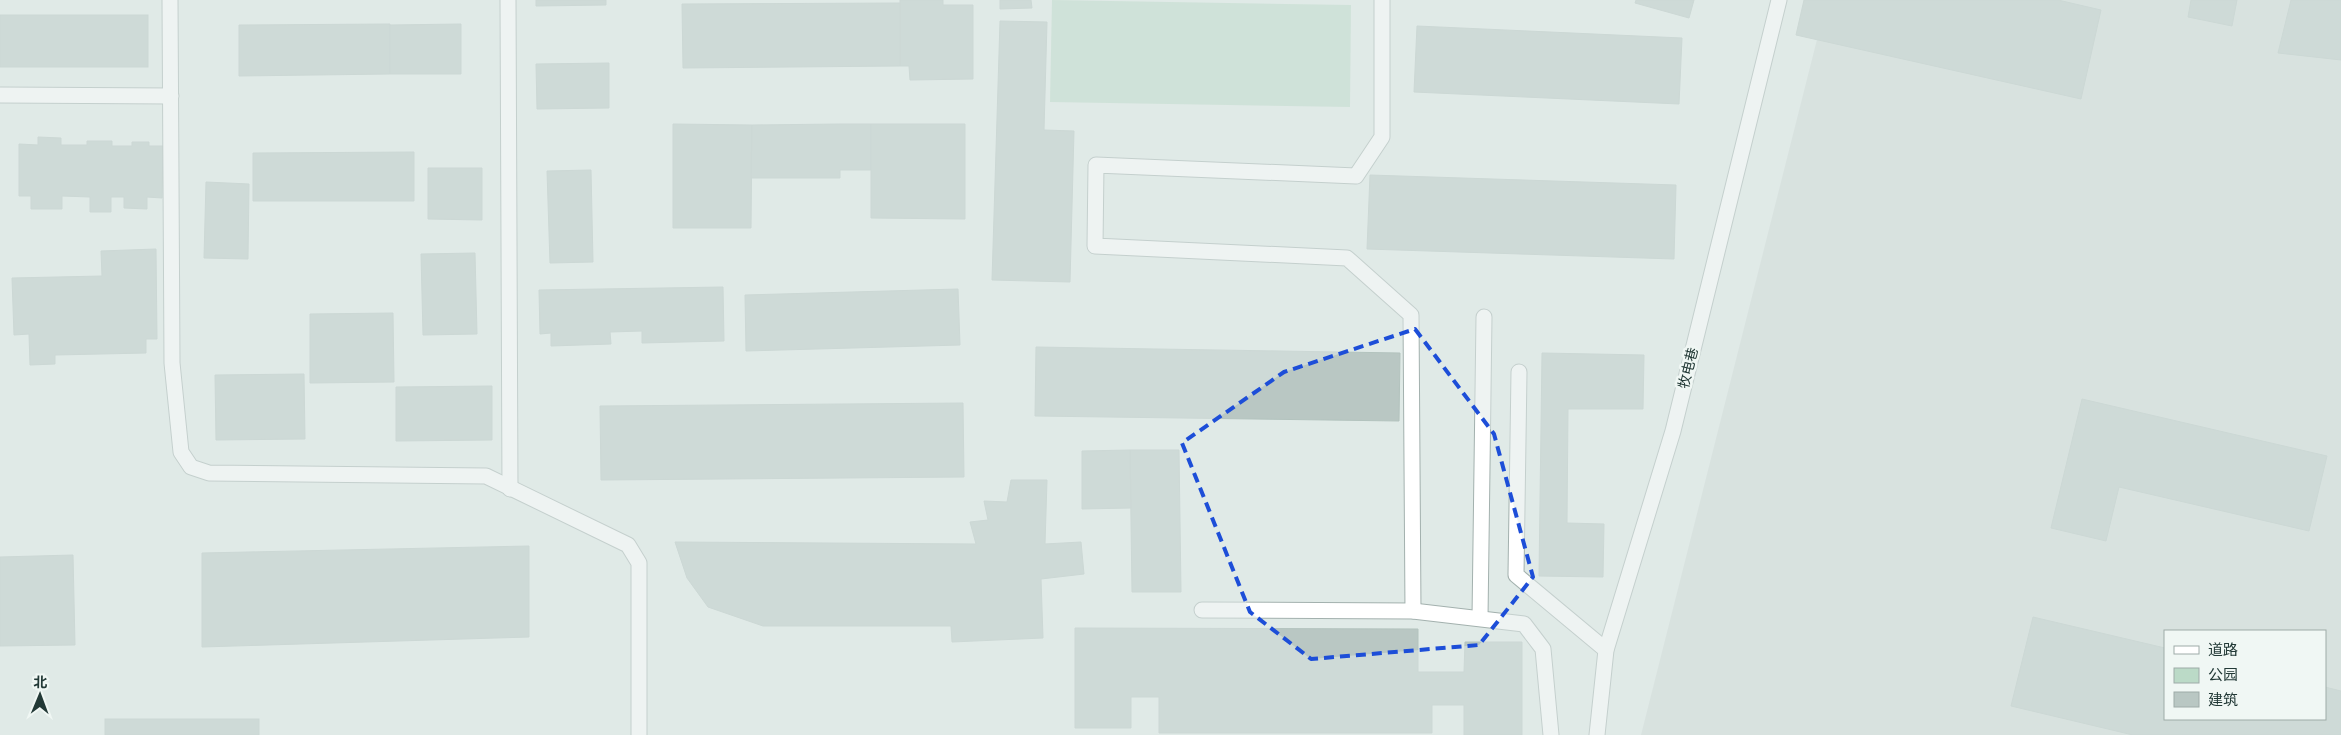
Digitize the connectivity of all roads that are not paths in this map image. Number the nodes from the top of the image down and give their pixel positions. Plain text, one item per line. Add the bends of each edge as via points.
1 (170, 0) edge
2 (508, 0) edge
3 (1382, 0) edge
4 (1779, 0) edge
5 (0, 95) edge
6 (171, 96) junction
7 (1484, 317) dead end
8 (1520, 372) dead end
9 (510, 489) junction
10 (1202, 610) dead end
11 (1413, 611) junction
12 (1480, 618) junction
13 (1606, 650) junction
14 (639, 735) edge
15 (1551, 735) edge
16 (1597, 735) edge

1 - 6 street
2 - 9 street
3 - 11 street via 1382,137 1356,176 1096,165 1095,246 1347,258 1411,314
4 - 13 street, 牧电巷 via 1673,431
5 - 6 street
6 - 9 street via 172,363 181,452 191,466 209,473 486,476
7 - 12 street
8 - 13 street via 1516,575
9 - 14 street via 628,545 639,563
10 - 11 street
11 - 12 street
12 - 15 street via 1524,624 1543,649
13 - 16 street, 牧电巷

